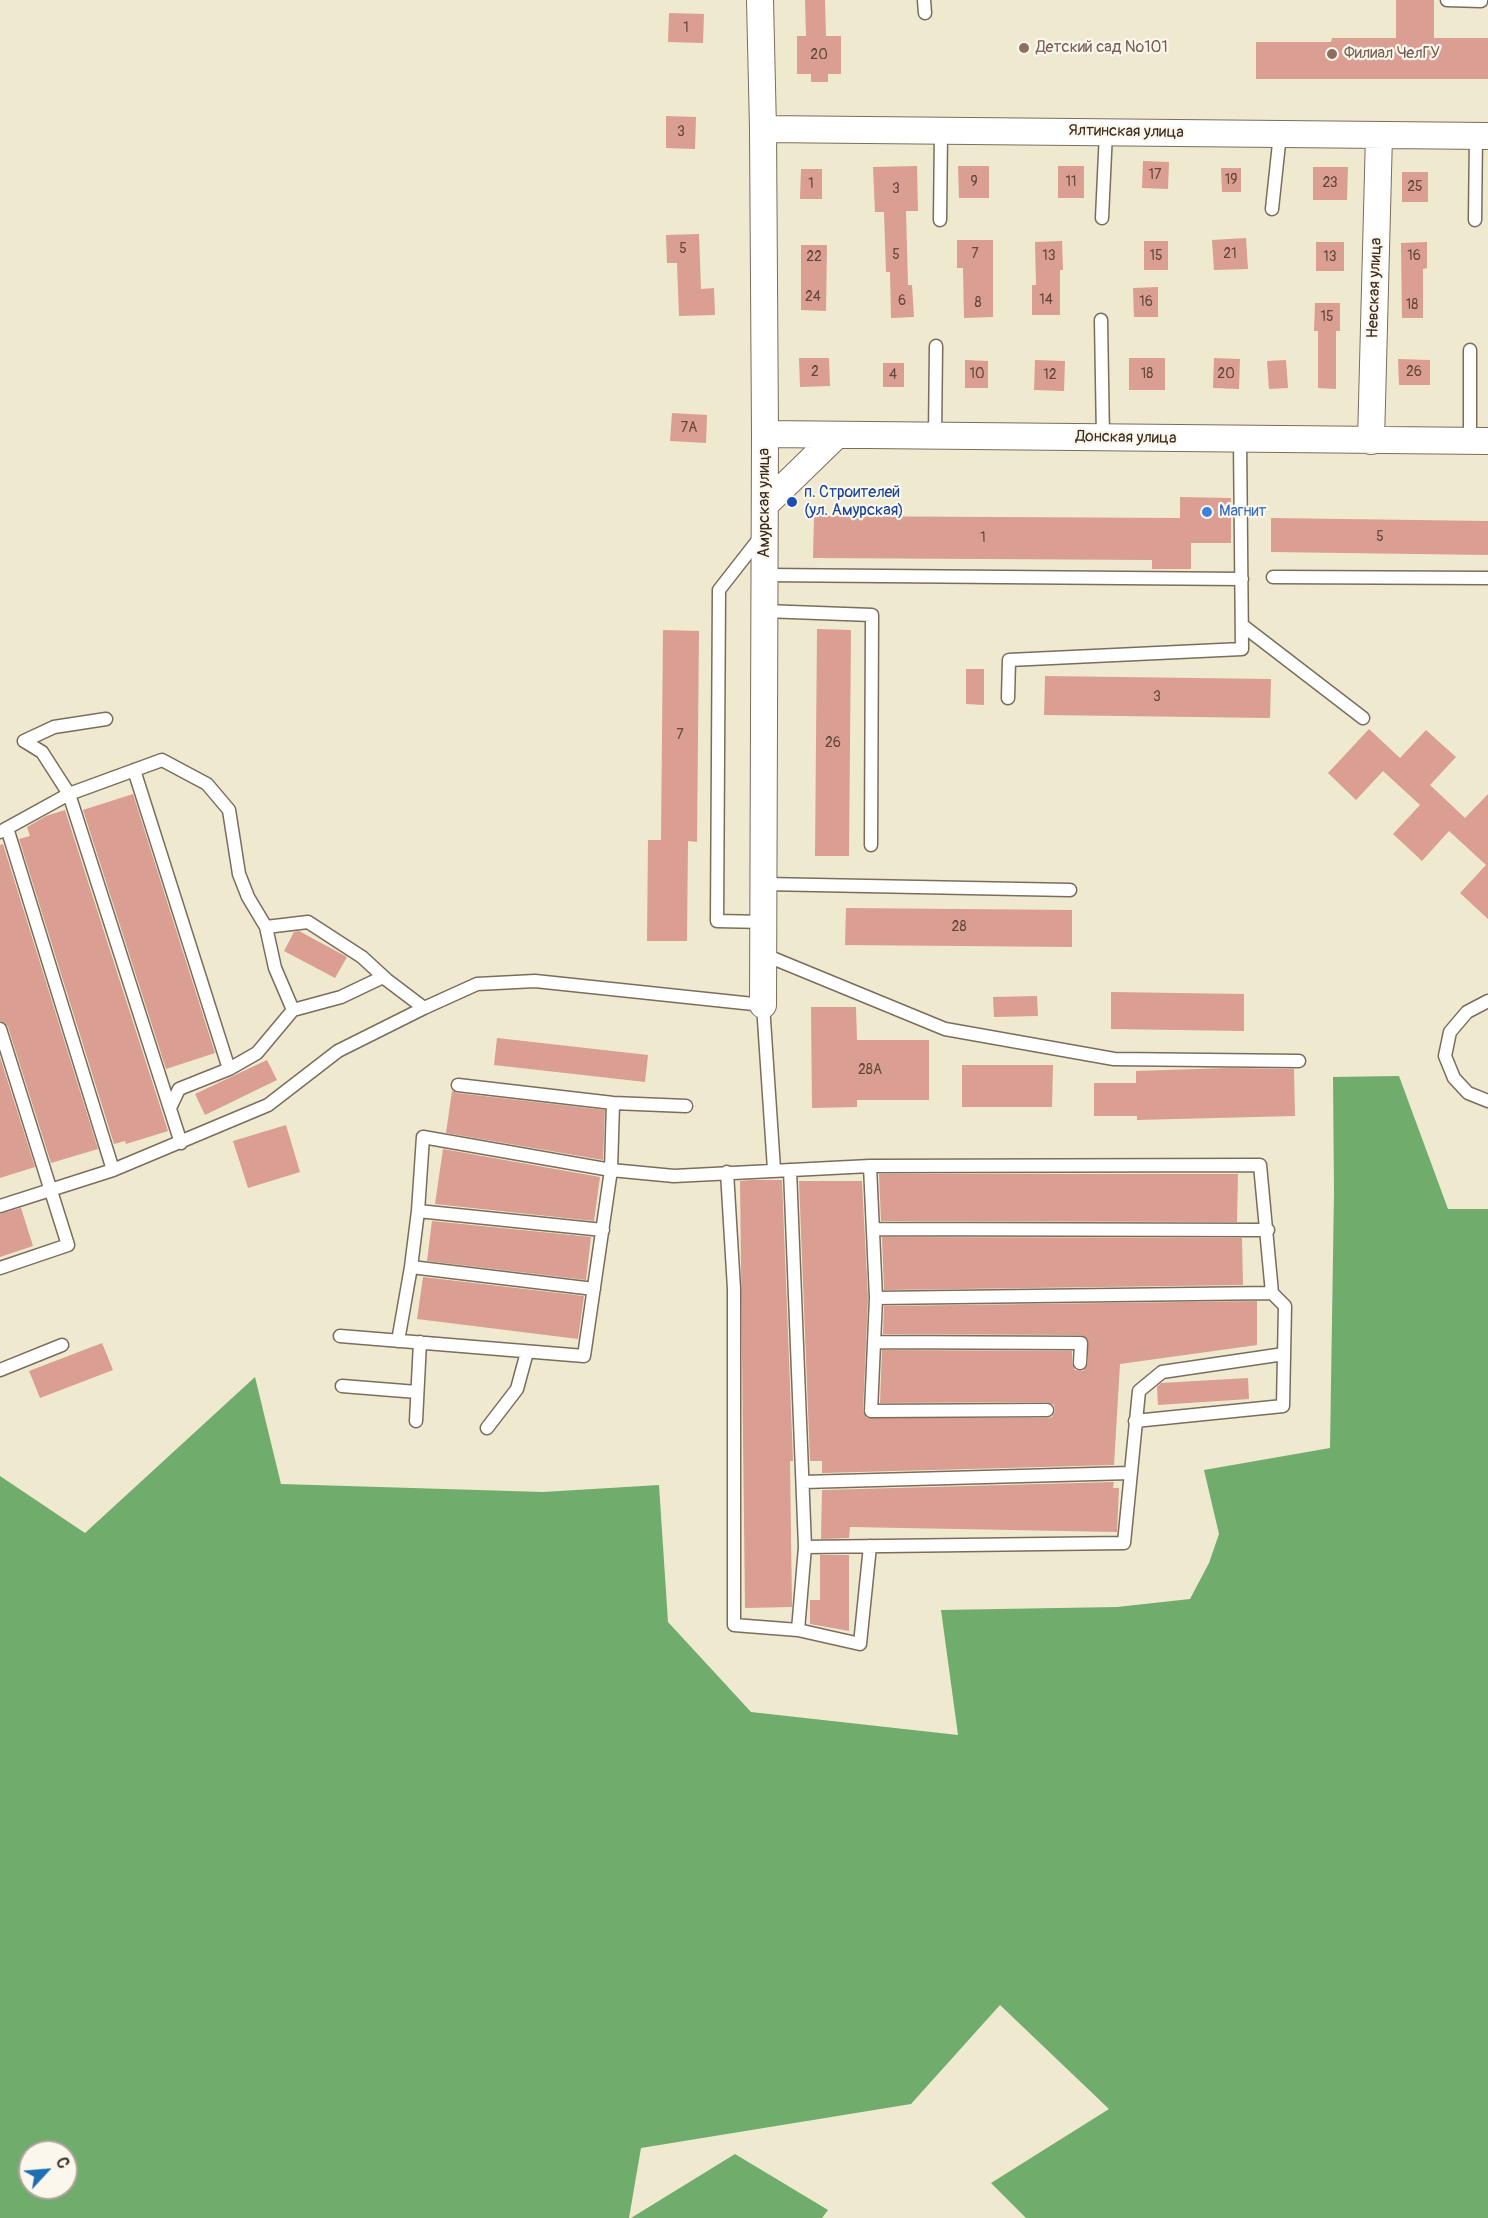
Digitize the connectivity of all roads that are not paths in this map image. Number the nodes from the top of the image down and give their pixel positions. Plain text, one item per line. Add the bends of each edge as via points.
1 (760, 0) edge
2 (924, 0) edge
3 (1447, 0) edge
4 (1481, 1) edge
5 (925, 13) dead end
6 (763, 129) junction
7 (941, 131) junction
8 (1106, 132) junction
9 (1280, 134) junction
10 (1379, 135) junction
11 (1482, 136) edge
12 (1272, 209) dead end
13 (1102, 218) dead end
14 (940, 220) dead end
15 (1475, 220) dead end
16 (1101, 320) dead end
17 (936, 346) dead end
18 (1470, 350) dead end
19 (765, 434) junction
20 (837, 435) junction
21 (935, 436) junction
22 (1102, 438) junction
23 (1240, 439) junction
24 (1371, 441) junction
25 (1479, 441) edge
26 (765, 504) junction
27 (765, 532) junction
28 (765, 575) junction
29 (1273, 577) dead end
30 (1488, 578) edge
31 (1242, 579) junction
32 (764, 611) junction
33 (1242, 625) junction
34 (1008, 698) dead end
35 (106, 718) dead end
36 (1363, 718) dead end
37 (134, 770) junction
38 (69, 794) junction
39 (4, 830) edge
40 (871, 846) dead end
41 (765, 884) junction
42 (1070, 890) dead end
43 (765, 922) junction
44 (266, 927) junction
45 (765, 955) junction
46 (383, 976) junction
47 (1488, 1000) edge
48 (763, 1005) junction
49 (424, 1008) junction
50 (293, 1010) junction
51 (0, 1029) edge
52 (1299, 1061) dead end
53 (229, 1069) junction
54 (458, 1085) dead end
55 (1488, 1101) edge
56 (613, 1103) junction
57 (686, 1106) dead end
58 (170, 1108) junction
59 (181, 1143) junction
60 (870, 1166) junction
61 (774, 1169) junction
62 (113, 1170) junction
63 (611, 1170) junction
64 (790, 1170) junction
65 (727, 1172) junction
66 (51, 1190) junction
67 (0, 1206) edge
68 (418, 1211) junction
69 (873, 1229) junction
70 (603, 1230) junction
71 (1268, 1230) junction
72 (411, 1266) junction
73 (0, 1268) edge
74 (594, 1289) junction
75 (1272, 1293) junction
76 (876, 1298) junction
77 (340, 1336) dead end
78 (398, 1341) junction
79 (420, 1342) junction
80 (874, 1342) junction
81 (62, 1345) dead end
82 (527, 1352) junction
83 (1284, 1354) junction
84 (1080, 1363) dead end
85 (0, 1370) edge
86 (342, 1386) dead end
87 (417, 1392) junction
88 (1047, 1410) dead end
89 (416, 1421) dead end
90 (1135, 1421) junction
91 (487, 1428) dead end
92 (1130, 1473) junction
93 (802, 1482) junction
94 (870, 1546) junction
95 (805, 1547) junction
96 (798, 1630) junction

1 - 6 street, Амурская улица
2 - 5 lane
3 - 4 lane
6 - 7 street, Ялтинская улица
6 - 19 street, Амурская улица
7 - 8 street, Ялтинская улица
7 - 14 lane
8 - 9 street, Ялтинская улица
8 - 13 lane
9 - 10 street, Ялтинская улица
9 - 12 lane
10 - 11 street, Ялтинская улица
10 - 24 street, Невская улица
11 - 15 lane
16 - 22 lane
17 - 21 lane
18 - 25 lane
19 - 20 street, Донская улица
19 - 26 street, Амурская улица
20 - 21 street, Донская улица
20 - 26 street
21 - 22 street, Донская улица
22 - 23 street, Донская улица
23 - 24 street, Донская улица
23 - 31 lane
24 - 25 street, Донская улица
26 - 27 street, Амурская улица
27 - 28 street, Амурская улица
27 - 43 lane via 719,590 717,921
28 - 31 lane
28 - 32 street, Амурская улица
29 - 30 lane
31 - 33 lane
32 - 40 lane via 872,615
32 - 41 street, Амурская улица
33 - 34 lane via 1242,649 1009,660
33 - 36 lane
35 - 38 lane via 54,727 24,741 42,752
37 - 38 lane
37 - 44 lane via 162,760 207,784 229,810 239,874
37 - 53 lane
38 - 39 lane
38 - 58 lane
39 - 62 lane
41 - 42 lane
41 - 43 street, Амурская улица
43 - 45 street, Амурская улица
44 - 46 lane via 308,922 362,957
44 - 50 lane via 275,968
45 - 48 street, Амурская улица
45 - 52 lane via 945,1029 1114,1059
46 - 49 lane
46 - 50 lane via 341,997
47 - 55 lane via 1467,1012 1450,1032 1445,1056 1454,1078 1468,1093
48 - 49 lane via 535,981 477,984
48 - 61 lane
49 - 59 lane via 338,1051 268,1105
50 - 53 lane via 257,1053
51 - 66 lane
53 - 58 lane via 178,1089
54 - 56 lane
56 - 57 lane
56 - 63 lane
58 - 59 lane
59 - 62 lane
60 - 64 lane
60 - 69 lane
60 - 71 lane via 1260,1165
61 - 64 lane
61 - 65 lane
62 - 66 lane
63 - 65 lane via 674,1176
63 - 68 lane via 423,1137
63 - 70 lane
64 - 93 lane
65 - 96 lane via 734,1289 734,1625
66 - 67 lane
66 - 73 lane via 68,1245
68 - 70 lane
68 - 72 lane
69 - 71 lane
69 - 76 lane
70 - 74 lane
71 - 75 lane
72 - 74 lane
72 - 78 lane
74 - 82 lane via 584,1356
75 - 76 lane
75 - 83 lane via 1285,1306
76 - 80 lane
77 - 78 lane
78 - 79 lane
79 - 82 lane
79 - 87 lane
80 - 84 lane via 1081,1343
80 - 88 lane via 871,1411
81 - 85 lane
82 - 91 lane via 517,1389
83 - 90 lane via 1162,1372 1139,1391
83 - 90 lane via 1283,1406
86 - 87 lane
87 - 89 lane
90 - 92 lane
92 - 93 lane
92 - 94 lane via 1124,1543
93 - 95 lane
94 - 95 lane
94 - 96 lane via 860,1644
95 - 96 lane

